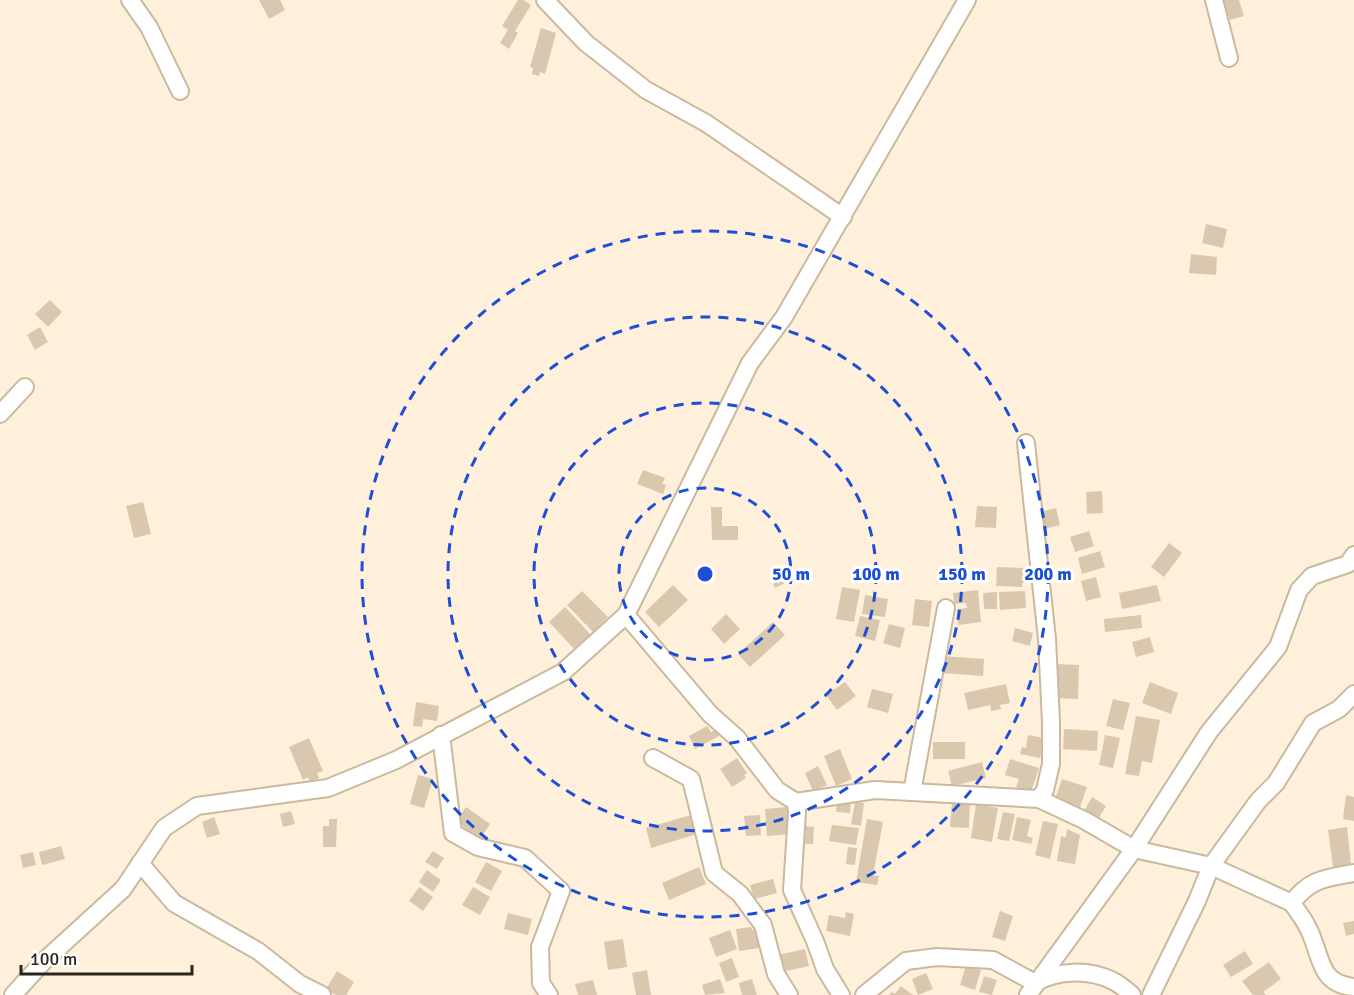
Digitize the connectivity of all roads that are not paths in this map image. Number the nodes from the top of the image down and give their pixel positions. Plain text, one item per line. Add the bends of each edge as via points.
1 (130, 0) edge
2 (545, 0) edge
3 (967, 0) edge
4 (1214, 0) edge
5 (1229, 58) dead end
6 (180, 91) dead end
7 (843, 217) junction
8 (26, 387) dead end
9 (0, 414) edge
10 (1026, 443) dead end
11 (1354, 555) edge
12 (946, 608) dead end
13 (626, 615) junction
14 (1354, 694) edge
15 (1339, 710) junction
16 (1354, 719) edge
17 (441, 735) junction
18 (653, 758) dead end
19 (912, 792) junction
20 (1039, 799) junction
21 (796, 802) junction
22 (1134, 849) junction
23 (140, 863) junction
24 (1211, 866) junction
25 (1354, 873) edge
26 (1292, 903) junction
27 (1354, 987) edge
28 (1032, 989) edge
29 (13, 995) edge
30 (322, 995) edge
31 (549, 995) edge
32 (789, 995) edge
33 (842, 995) edge
34 (864, 995) edge
35 (1132, 995) edge
36 (1151, 995) edge

1 - 6 street via 149,27
2 - 7 street via 586,43 646,90 706,123
3 - 7 street
4 - 5 street
7 - 13 street via 784,317 750,363
8 - 9 street
10 - 20 street via 1047,639 1051,722 1051,764
11 - 22 street via 1348,564 1312,576 1299,590 1278,646 1209,732
12 - 19 street
13 - 17 street via 563,672
13 - 21 street via 710,714 737,738 777,790
14 - 15 street
15 - 16 street
15 - 24 street via 1313,723 1276,783 1258,801
17 - 23 street via 396,760 328,788 197,806 165,828
17 - 31 street via 453,833 478,847 525,858 561,891 540,947 541,983
18 - 32 street via 692,779 714,873 740,894 763,926 776,974
19 - 20 street
19 - 21 street via 875,790
20 - 22 street
21 - 33 street via 792,890 825,969
22 - 24 street
22 - 28 street
23 - 29 street via 123,889
23 - 30 street via 174,903 258,951 300,984
24 - 26 street
24 - 36 street
25 - 26 street via 1314,882 1301,890
26 - 27 street via 1308,928 1323,971 1337,984
28 - 34 street via 993,960 937,957 906,961
28 - 35 street via 1049,975 1091,973 1115,981

